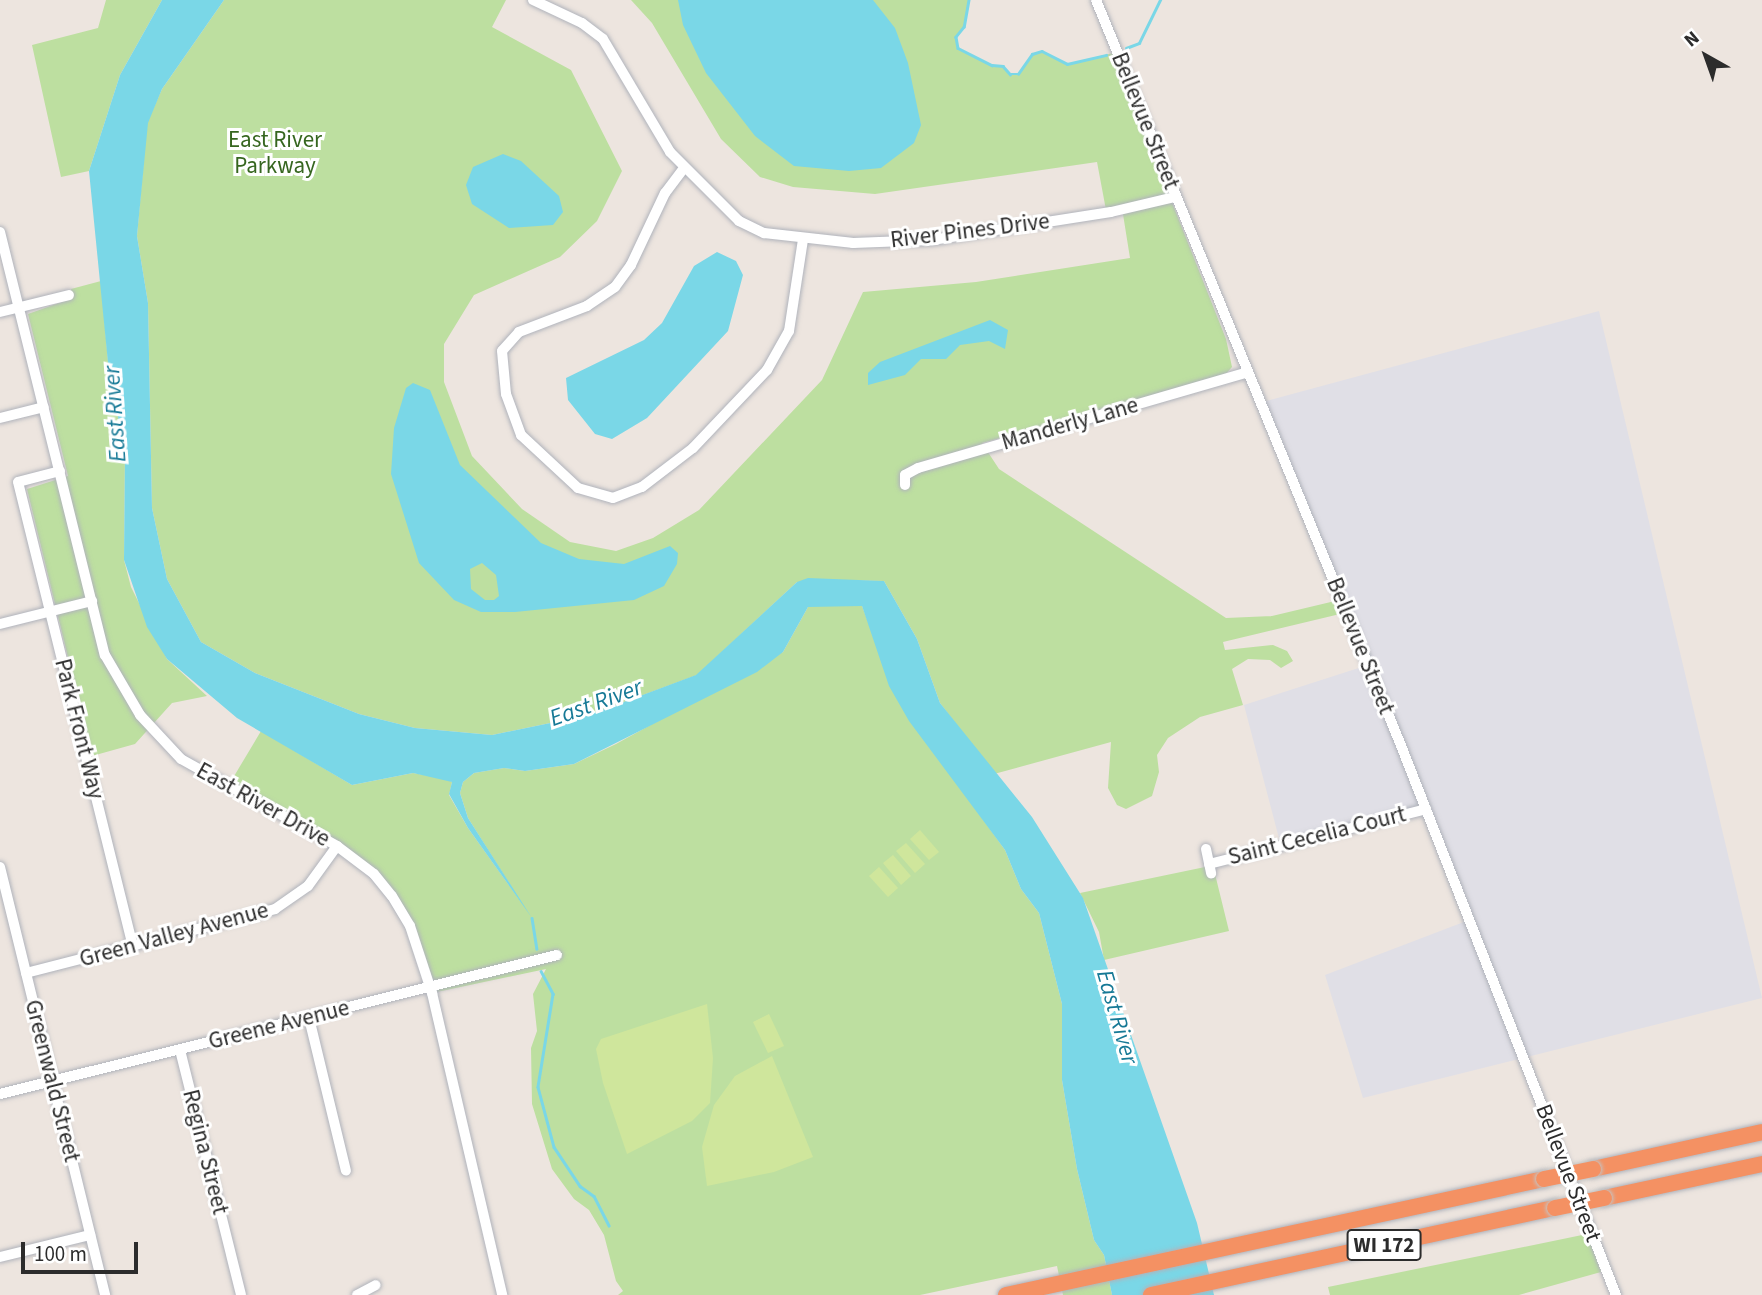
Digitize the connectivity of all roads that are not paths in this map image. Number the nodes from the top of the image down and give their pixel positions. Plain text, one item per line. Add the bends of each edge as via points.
1 (533, 0) edge
2 (1096, 0) edge
3 (684, 167) junction
4 (1175, 197) junction
5 (0, 232) edge
6 (803, 239) junction
7 (69, 295) dead end
8 (19, 307) junction
9 (0, 312) edge
10 (1246, 373) junction
11 (44, 407) junction
12 (0, 418) edge
13 (60, 471) junction
14 (905, 485) dead end
15 (92, 601) junction
16 (50, 612) junction
17 (0, 624) edge
18 (1426, 809) junction
19 (337, 846) junction
20 (1206, 849) dead end
21 (0, 867) edge
22 (133, 947) junction
23 (557, 955) dead end
24 (26, 973) junction
25 (430, 987) junction
26 (309, 1018) junction
27 (180, 1050) junction
28 (52, 1081) junction
29 (0, 1094) edge
30 (1762, 1132) edge
31 (1762, 1164) edge
32 (346, 1171) dead end
33 (90, 1235) junction
34 (0, 1257) edge
35 (376, 1284) dead end
36 (105, 1295) edge
37 (241, 1295) edge
38 (357, 1295) edge
39 (502, 1295) edge
40 (1006, 1295) edge
41 (1151, 1295) edge
42 (1616, 1295) edge

1 - 3 street, River Pines Drive via 582,23 607,44 661,140
2 - 4 street, Bellevue Street
3 - 6 street, River Pines Drive via 745,225
3 - 6 street via 665,193 631,265 615,287 587,306 519,332 502,351 506,394 521,435 578,488 613,498 642,487 693,448 767,370 789,331
4 - 6 street, River Pines Drive via 1124,210 942,239 864,243
4 - 10 street, Bellevue Street
5 - 8 street, East River Drive
7 - 8 street
8 - 9 street
8 - 11 street, East River Drive
10 - 14 street, Manderly Lane via 918,468 905,475
10 - 18 street, Bellevue Street
11 - 12 street
11 - 13 street, East River Drive
13 - 15 street, East River Drive
13 - 16 street, Park Front Way via 18,482
15 - 16 street
15 - 19 street, East River Drive via 105,655 159,738 206,777
16 - 17 street
16 - 22 street, Park Front Way
18 - 20 street, Saint Cecelia Court via 1210,868
18 - 42 street, Bellevue Street
19 - 22 street, Green Valley Avenue via 308,886 275,909
19 - 25 street, East River Drive via 392,896 410,926
21 - 24 street, Greenwald Street
22 - 24 street, Green Valley Avenue
23 - 25 street, Greene Avenue
24 - 28 street, Greenwald Street
25 - 26 street, Greene Avenue
25 - 39 street, East River Drive
26 - 27 street, Greene Avenue
26 - 32 street
27 - 28 street, Greene Avenue
27 - 37 street, Regina Street
28 - 29 street, Greene Avenue
28 - 33 street, Greenwald Street
30 - 40 highway, WI 172, bridge
31 - 41 highway, WI 172, bridge
33 - 34 street
33 - 36 street, Greenwald Street
35 - 38 street

